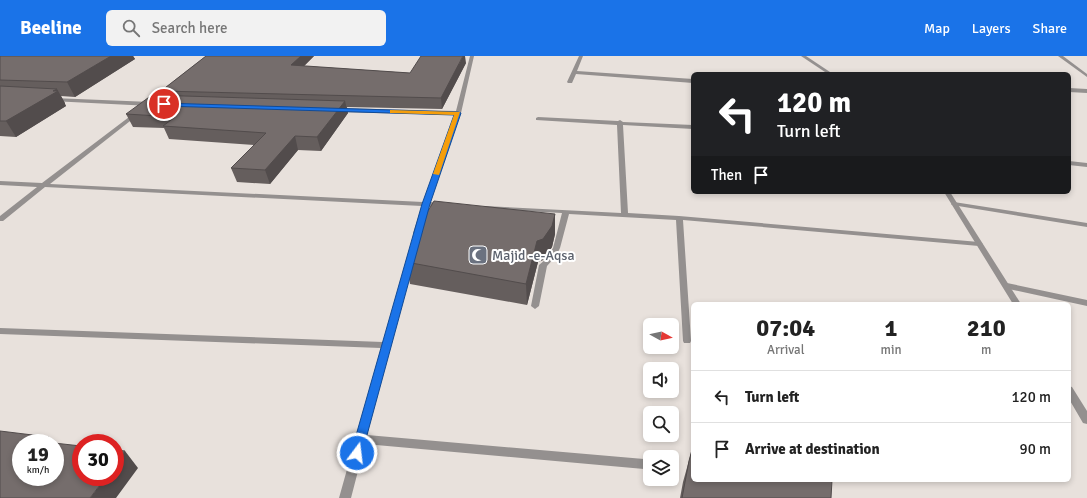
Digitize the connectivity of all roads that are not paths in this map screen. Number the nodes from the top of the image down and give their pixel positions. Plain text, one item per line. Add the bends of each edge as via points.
1 (472, 56) edge
2 (581, 56) edge
3 (803, 56) edge
4 (1060, 56) edge
5 (574, 72) junction
6 (828, 72) edge
7 (1087, 76) edge
8 (691, 81) edge
9 (570, 82) dead end
10 (1071, 90) edge
11 (1080, 91) junction
12 (1087, 91) edge
13 (1087, 96) edge
14 (47, 99) edge
15 (156, 102) edge
16 (149, 104) junction
17 (331, 110) edge
18 (458, 113) junction
19 (538, 119) dead end
20 (620, 122) junction
21 (691, 127) edge
22 (1071, 163) edge
23 (1087, 165) edge
24 (0, 183) edge
25 (42, 186) junction
26 (948, 194) edge
27 (426, 204) junction
28 (954, 204) junction
29 (449, 205) edge
30 (480, 207) edge
31 (566, 211) junction
32 (625, 214) junction
33 (679, 218) junction
34 (0, 219) edge
35 (1087, 225) edge
36 (979, 244) junction
37 (1006, 286) junction
38 (1016, 302) edge
39 (1087, 303) edge
40 (535, 306) dead end
41 (0, 331) edge
42 (688, 341) dead end
43 (386, 346) junction
44 (1071, 393) edge
45 (1086, 417) edge
46 (361, 439) junction
47 (643, 464) edge
48 (345, 498) edge

1 - 18 street
2 - 5 street
3 - 6 street
4 - 7 street
5 - 8 street
5 - 9 street
10 - 11 street
11 - 12 street
11 - 13 street
14 - 16 street
15 - 16 street
16 - 25 street
17 - 18 street
18 - 27 street
19 - 20 street
20 - 21 street
20 - 32 street
22 - 23 street
24 - 25 street
25 - 27 street
25 - 34 street
26 - 28 street
27 - 29 street
27 - 43 street
28 - 35 street
28 - 36 street
30 - 31 street
31 - 32 street
31 - 40 street via 556,249 550,260 543,265
32 - 33 street
33 - 36 street
33 - 42 street
36 - 37 street
37 - 38 street
37 - 39 street
41 - 43 street
43 - 46 street
44 - 45 street
46 - 47 street
46 - 48 street

